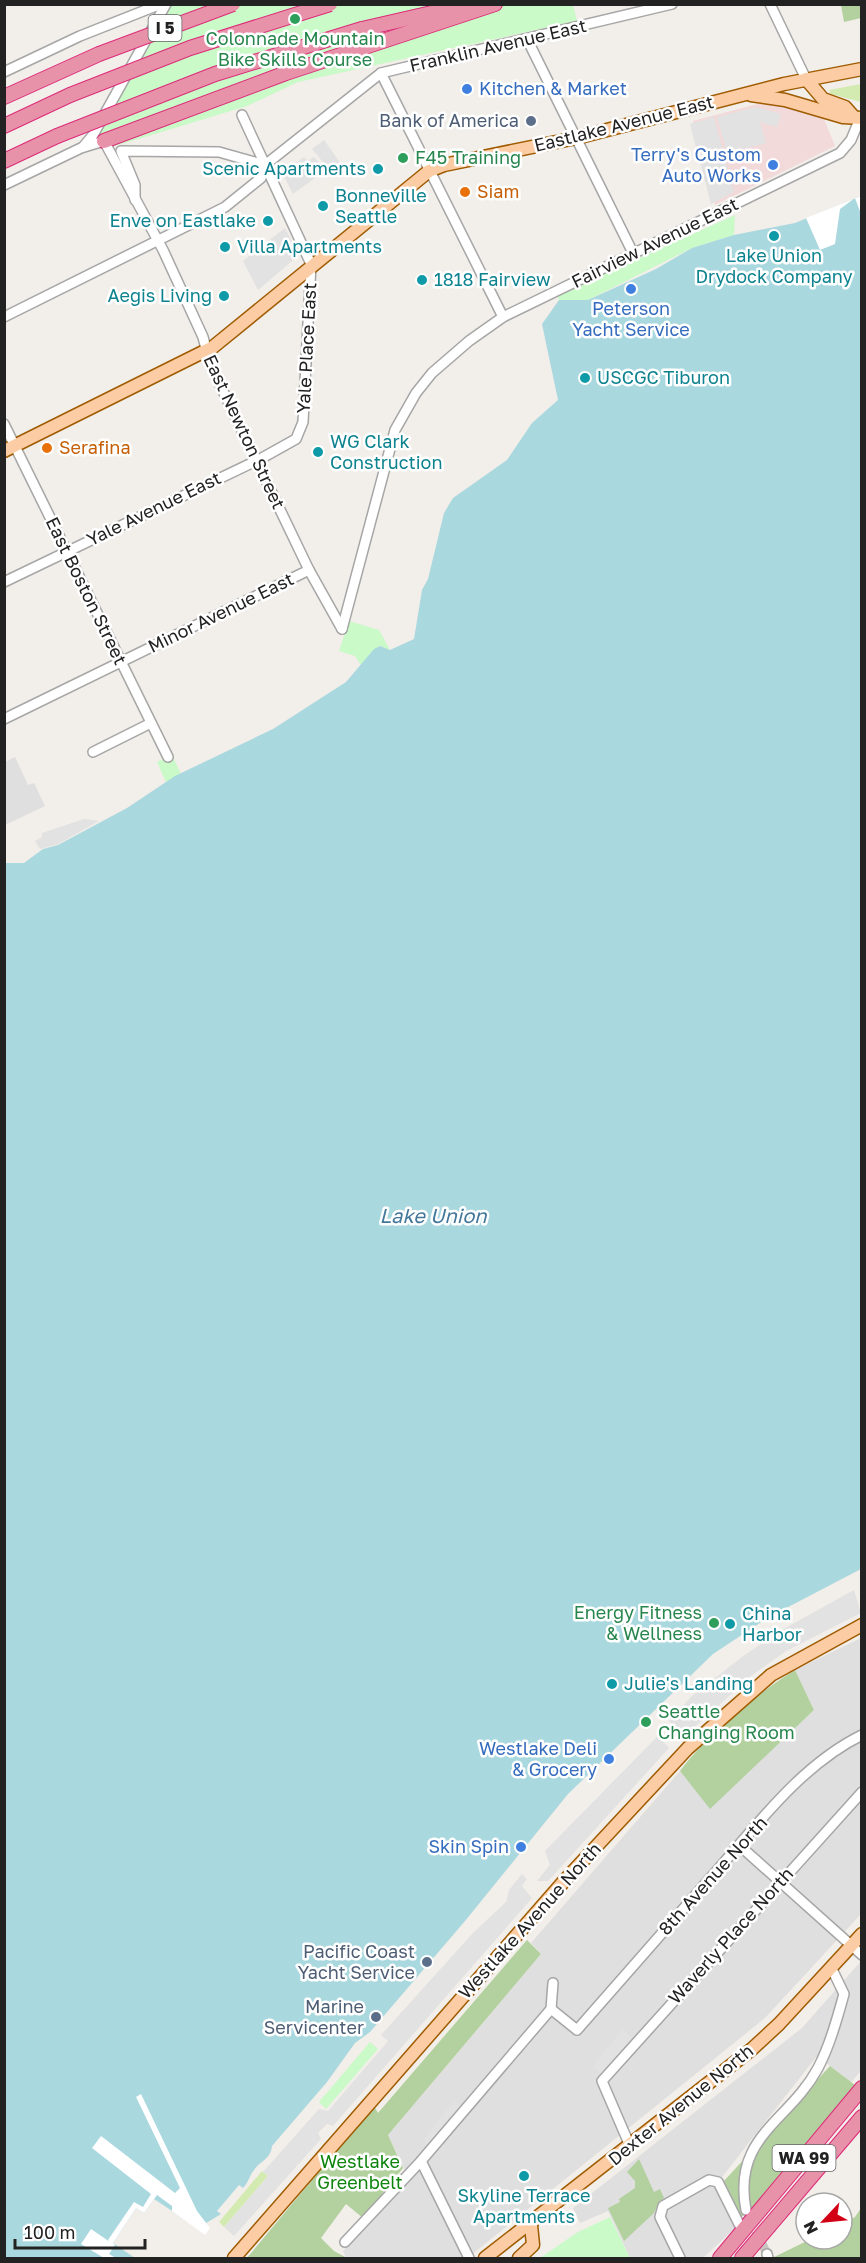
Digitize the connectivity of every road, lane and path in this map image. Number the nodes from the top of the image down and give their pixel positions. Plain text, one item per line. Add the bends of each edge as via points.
1 (163, 4) edge
2 (232, 4) edge
3 (330, 4) edge
4 (471, 4) edge
5 (495, 4) edge
6 (672, 4) edge
7 (770, 4) edge
8 (527, 39) junction
9 (861, 69) edge
10 (4, 72) edge
11 (381, 73) junction
12 (806, 79) junction
13 (741, 95) junction
14 (4, 97) edge
15 (242, 115) dead end
16 (858, 117) edge
17 (4, 126) edge
18 (576, 138) junction
19 (104, 141) junction
20 (81, 148) junction
21 (4, 161) edge
22 (265, 165) junction
23 (429, 171) junction
24 (4, 185) edge
25 (135, 201) junction
26 (158, 242) junction
27 (633, 253) junction
28 (311, 264) junction
29 (4, 317) edge
30 (503, 317) junction
31 (206, 351) junction
32 (4, 424) edge
33 (300, 432) joint
34 (10, 448) edge
35 (256, 460) junction
36 (67, 551) junction
37 (309, 570) junction
38 (4, 582) edge
39 (342, 629) joint
40 (121, 662) junction
41 (4, 719) edge
42 (151, 723) junction
43 (93, 752) dead end
44 (168, 757) dead end
45 (861, 1625) edge
46 (861, 1735) edge
47 (861, 1792) edge
48 (739, 1845) junction
49 (779, 1883) junction
50 (861, 1934) edge
51 (850, 1946) junction
52 (861, 1955) edge
53 (831, 1967) junction
54 (553, 1983) dead end
55 (551, 2008) junction
56 (861, 2088) edge
57 (861, 2117) edge
58 (630, 2146) junction
59 (421, 2161) junction
60 (746, 2210) tunnel mouth
61 (531, 2225) junction
62 (743, 2232) junction
63 (345, 2242) dead end
64 (234, 2259) edge
65 (470, 2259) edge
66 (485, 2259) edge
67 (519, 2259) edge
68 (680, 2259) edge
69 (720, 2259) edge
70 (742, 2259) edge

1 - 10 street via 80,36
1 - 20 street via 93,135
2 - 14 highway, I 5, bridge via 99,54
3 - 17 highway, bridge via 214,39 70,95
4 - 21 highway, bridge via 362,29 258,59 151,97
5 - 19 highway via 302,68
6 - 8 street, Franklin Avenue East
7 - 12 street
8 - 11 street, Franklin Avenue East
8 - 18 street
9 - 12 main road, Eastlake Avenue East
11 - 22 street, Franklin Avenue East
11 - 23 street
12 - 13 main road, Eastlake Avenue East
12 - 16 main road via 823,99
13 - 16 main road via 785,99 843,117
13 - 18 main road, Eastlake Avenue East
15 - 22 street
16 - 27 street, Fairview Avenue East via 851,140 840,153
18 - 23 main road, Eastlake Avenue East
18 - 27 street
19 - 20 street
19 - 25 street, East Newton Street
20 - 24 street
22 - 25 street, East Newton Street via 219,152 120,152 135,185
22 - 26 street, Franklin Avenue East via 261,178 225,207
22 - 28 street
23 - 28 main road, Eastlake Avenue East
23 - 30 street
25 - 26 street, East Newton Street
26 - 29 street, Franklin Avenue East
26 - 31 street, East Newton Street
27 - 30 street, Fairview Avenue East
28 - 31 main road, Eastlake Avenue East
28 - 33 street, Yale Place East
30 - 39 street, Fairview Avenue East via 432,373 395,430
31 - 34 main road, Eastlake Avenue East
31 - 35 street, East Newton Street
32 - 34 street, East Boston Street
33 - 35 street, Yale Avenue East via 296,439
34 - 36 street, East Boston Street
35 - 36 street, Yale Avenue East
35 - 37 street, East Newton Street
36 - 38 street, Yale Avenue East
36 - 40 street, East Boston Street
37 - 39 street, East Newton Street
37 - 40 street, Minor Avenue East
40 - 41 street, Minor Avenue East
40 - 42 street, East Boston Street
42 - 43 street
42 - 44 street, East Boston Street
45 - 64 main road, Westlake Avenue North via 771,1675 688,1748 551,1895
46 - 48 street, 8th Avenue North via 828,1754
47 - 49 street, Waverly Place North
48 - 49 street
48 - 55 street, 8th Avenue North via 578,2030
49 - 51 street
49 - 58 street, Waverly Place North via 602,2081
50 - 51 main road, Dexter Avenue North
51 - 52 street
51 - 53 main road, Dexter Avenue North
53 - 58 main road, Dexter Avenue North via 752,2049
53 - 60 street via 844,1994 833,2033 817,2069 754,2146 743,2183
54 - 55 street
55 - 59 street
56 - 62 highway, WA 99
57 - 70 highway, WA 99
58 - 61 main road, Dexter Avenue North
59 - 63 street
59 - 65 street
61 - 66 main road, Dexter Avenue North
61 - 67 main road via 533,2245
62 - 68 street via 714,2180 661,2210 660,2217
62 - 69 highway, WA 99

